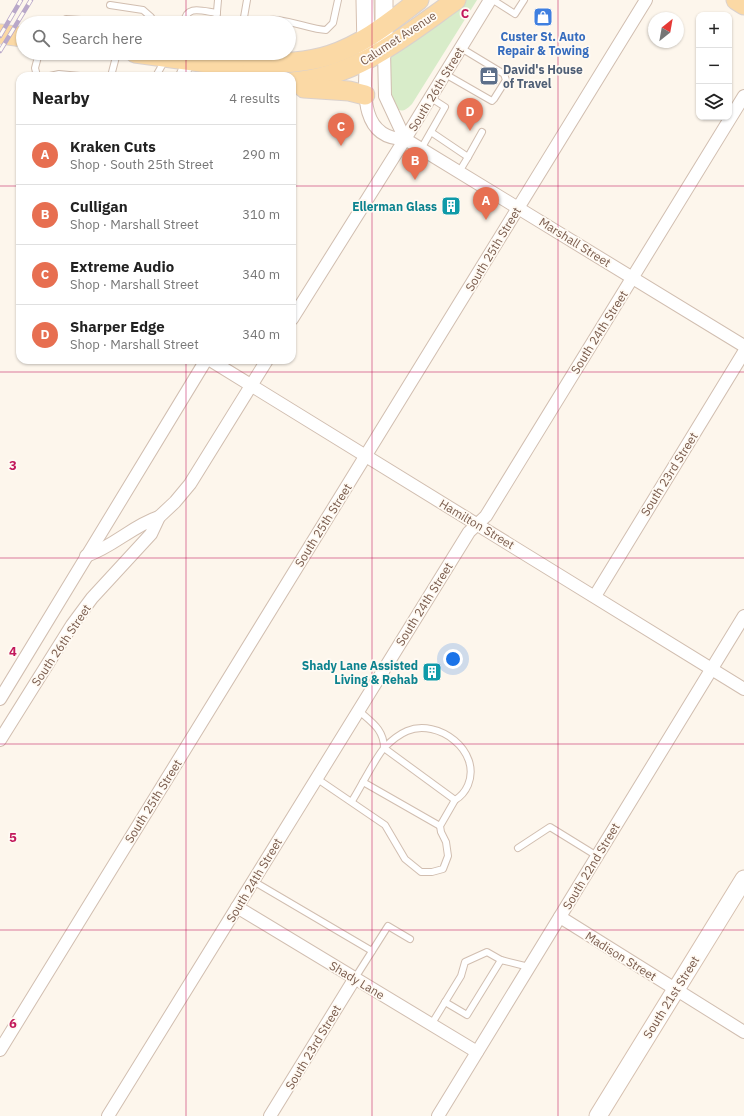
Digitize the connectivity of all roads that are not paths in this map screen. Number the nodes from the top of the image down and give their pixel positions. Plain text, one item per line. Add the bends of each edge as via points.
1 (218, 0) edge
2 (247, 0) edge
3 (338, 0) edge
4 (365, 0) edge
5 (384, 0) edge
6 (419, 0) edge
7 (456, 0) edge
8 (491, 0) edge
9 (524, 0) edge
10 (646, 0) edge
11 (736, 0) edge
12 (110, 5) dead end
13 (744, 5) edge
14 (217, 13) junction
15 (151, 16) edge
16 (186, 16) edge
17 (217, 16) edge
18 (244, 16) edge
19 (296, 24) edge
20 (384, 25) junction
21 (0, 34) edge
22 (16, 36) edge
23 (366, 39) junction
24 (461, 48) junction
25 (384, 51) junction
26 (37, 60) edge
27 (115, 60) edge
28 (166, 60) edge
29 (196, 60) edge
30 (366, 61) junction
31 (248, 65) edge
32 (36, 72) edge
33 (112, 72) edge
34 (158, 72) edge
35 (445, 74) junction
36 (296, 81) edge
37 (296, 84) edge
38 (365, 95) junction
39 (744, 96) edge
40 (431, 98) junction
41 (431, 132) junction
42 (482, 132) dead end
43 (405, 139) junction
44 (421, 149) junction
45 (468, 157) junction
46 (459, 172) junction
47 (519, 208) junction
48 (632, 278) junction
49 (296, 313) edge
50 (744, 346) edge
51 (744, 352) edge
52 (204, 364) edge
53 (216, 364) edge
54 (265, 364) edge
55 (251, 386) junction
56 (366, 456) junction
57 (159, 517) junction
58 (477, 525) junction
59 (86, 556) junction
60 (594, 596) junction
61 (744, 616) edge
62 (711, 669) junction
63 (744, 689) edge
64 (0, 699) edge
65 (358, 710) junction
66 (0, 740) edge
67 (384, 748) junction
68 (316, 778) junction
69 (363, 782) junction
70 (455, 800) junction
71 (352, 802) junction
72 (440, 826) junction
73 (518, 848) dead end
74 (597, 856) junction
75 (744, 879) edge
76 (253, 881) junction
77 (237, 907) junction
78 (560, 918) junction
79 (410, 939) dead end
80 (372, 951) junction
81 (501, 960) junction
82 (529, 967) junction
83 (355, 978) junction
84 (676, 990) junction
85 (445, 1002) junction
86 (431, 1025) junction
87 (744, 1032) edge
88 (0, 1050) edge
89 (477, 1052) junction
90 (108, 1116) edge
91 (270, 1116) edge
92 (438, 1116) edge
93 (598, 1116) edge

1 - 14 lane
2 - 18 lane
3 - 19 lane via 333,22 326,30
4 - 23 street, Marshall Street
5 - 20 street
6 - 20 main road, Calumet Avenue
7 - 25 main road, Calumet Avenue
8 - 9 lane via 515,14
8 - 24 street, South 26th Street
10 - 47 street, South 25th Street
11 - 13 main road
12 - 15 lane via 143,10
14 - 16 lane via 194,10 188,11
14 - 17 lane
20 - 23 main road, Calumet Avenue
20 - 25 street
21 - 22 main road
23 - 30 street, Marshall Street
23 - 31 main road, Calumet Avenue via 321,58
24 - 35 street, South 26th Street
24 - 35 lane via 504,74 506,80 492,101
25 - 30 main road, Calumet Avenue
25 - 43 street via 385,96
26 - 32 lane
27 - 33 lane
28 - 34 lane
29 - 31 main road, Calumet Avenue
30 - 36 main road, Calumet Avenue via 327,76
30 - 38 street, Marshall Street
35 - 40 street, South 26th Street
37 - 38 main road via 305,89 349,91
38 - 43 street, Marshall Street via 369,116 381,133 389,138
39 - 48 street, South 24th Street
40 - 41 lane via 445,108
40 - 43 street, South 26th Street
41 - 44 lane
41 - 45 lane
42 - 45 lane
43 - 44 street, Marshall Street
43 - 49 street, South 26th Street
44 - 46 street, Marshall Street
45 - 46 lane
46 - 47 street, Marshall Street
47 - 48 street, Marshall Street
47 - 56 street, South 25th Street
48 - 50 street, Marshall Street
48 - 58 street, South 24th Street via 486,516
51 - 60 street, South 23rd Street
52 - 59 street, South 26th Street
53 - 55 street, Hamilton Street
54 - 55 street, South 26th Street
55 - 56 street, Hamilton Street
55 - 57 street, South 26th Street via 190,484
56 - 58 street, Hamilton Street
56 - 88 street, South 25th Street
57 - 59 street, South 26th Street via 143,523 101,551
57 - 66 street, South 26th Street via 151,534 92,598 72,625
58 - 60 street, Hamilton Street
58 - 65 street, South 24th Street via 469,532
59 - 64 street, South 26th Street
60 - 62 street, Hamilton Street
61 - 62 street, South 22nd Street
62 - 63 street, Hamilton Street
62 - 74 street, South 22nd Street
65 - 67 lane via 381,731
65 - 68 street, South 24th Street
67 - 69 lane
67 - 70 lane
67 - 70 lane via 403,733 416,728 432,730 454,741 466,753 471,769 465,793
68 - 71 lane
68 - 76 street, South 24th Street
69 - 71 lane
69 - 72 lane
70 - 72 lane
71 - 72 lane via 385,825 405,859 421,872 443,869 448,856
73 - 74 lane via 550,827
74 - 78 street, South 22nd Street
75 - 84 street, South 21st Street
76 - 77 street, South 24th Street
76 - 80 lane
77 - 83 street, Shady Lane
77 - 90 street, South 24th Street
78 - 82 street, South 22nd Street
78 - 84 street, Madison Street
79 - 80 lane via 388,926
80 - 83 lane
81 - 82 lane
81 - 85 lane via 487,952 465,962 461,976
81 - 85 lane via 467,1015
82 - 89 street, South 22nd Street
83 - 86 street, Shady Lane
83 - 91 street, South 23rd Street
84 - 87 street, Madison Street
84 - 93 street, South 21st Street
85 - 86 lane
86 - 89 street, Shady Lane
89 - 92 street, South 22nd Street

